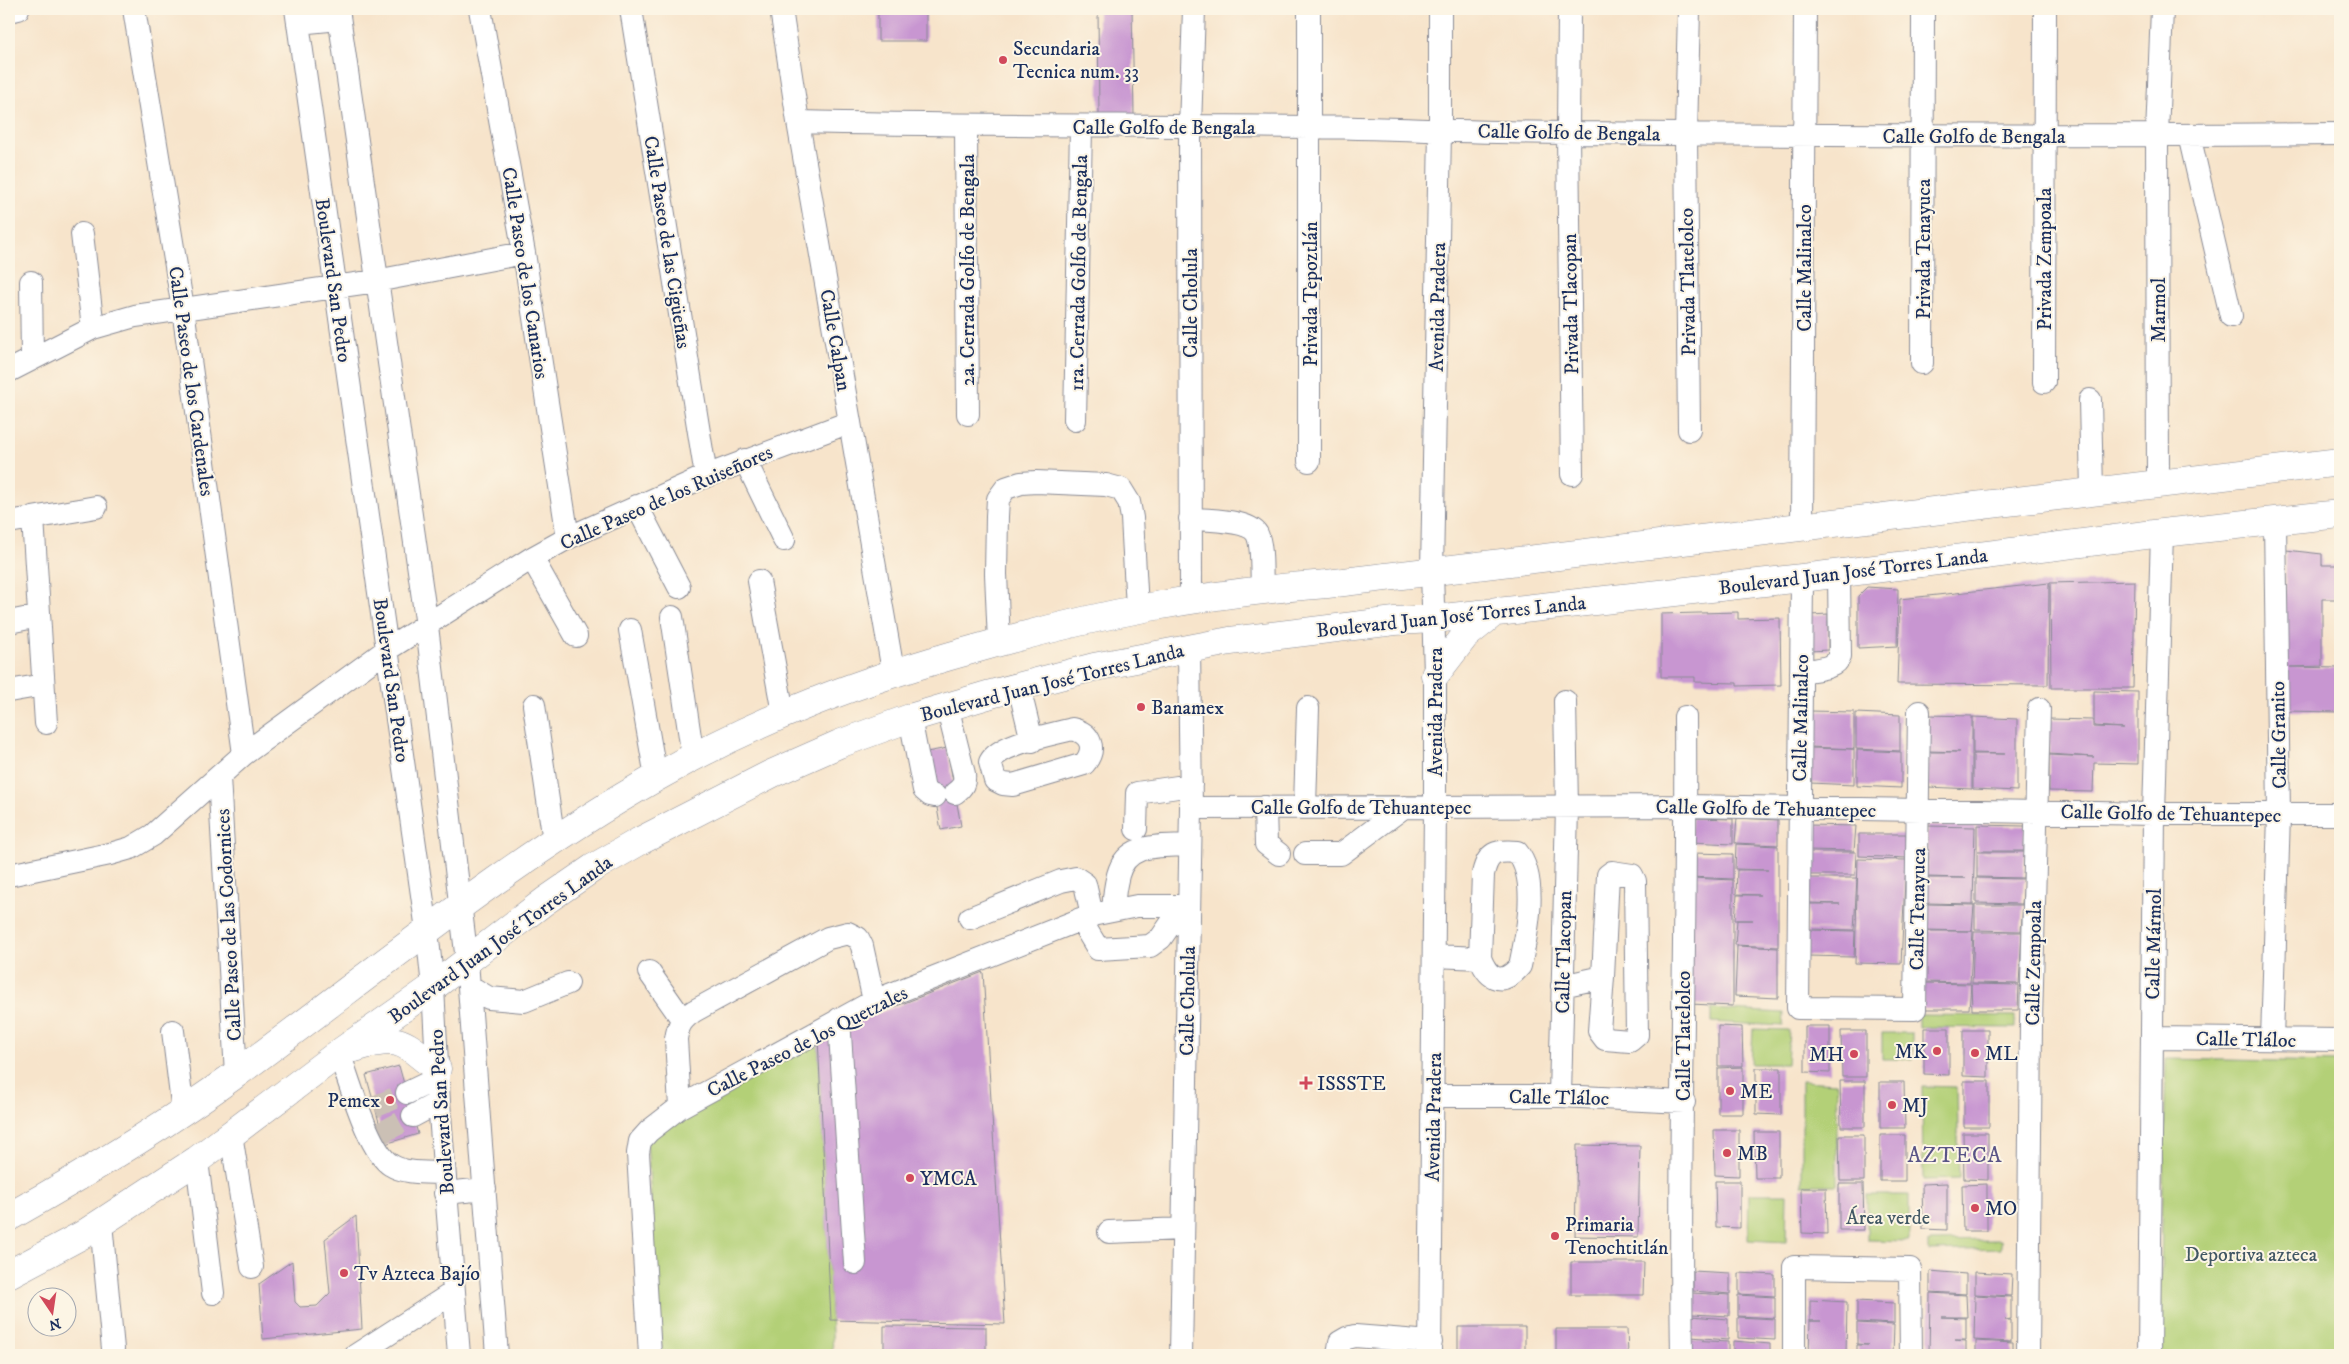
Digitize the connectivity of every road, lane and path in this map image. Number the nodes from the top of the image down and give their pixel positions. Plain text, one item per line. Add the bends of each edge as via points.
1 (18, 9) edge
2 (134, 9) edge
3 (480, 9) edge
4 (631, 9) edge
5 (781, 9) edge
6 (1194, 9) edge
7 (1309, 9) edge
8 (1440, 9) edge
9 (1569, 9) edge
10 (1689, 9) edge
11 (1805, 9) edge
12 (1923, 9) edge
13 (2045, 9) edge
14 (2162, 9) edge
15 (9, 11) edge
16 (339, 14) edge
17 (297, 16) edge
18 (798, 122) junction
19 (966, 126) junction
20 (1081, 127) junction
21 (1190, 127) junction
22 (1310, 127) junction
23 (1440, 130) junction
24 (1568, 133) junction
25 (1686, 134) junction
26 (2340, 134) edge
27 (2157, 135) junction
28 (2189, 135) junction
29 (1805, 136) junction
30 (1923, 136) junction
31 (2044, 137) junction
32 (82, 234) dead end
33 (524, 253) junction
34 (376, 281) junction
35 (31, 282) dead end
36 (334, 287) junction
37 (183, 309) junction
38 (2230, 316) dead end
39 (93, 328) junction
40 (32, 358) junction
41 (1922, 363) dead end
42 (9, 371) edge
43 (2044, 382) dead end
44 (2090, 400) dead end
45 (968, 414) dead end
46 (1075, 420) dead end
47 (850, 422) junction
48 (1689, 430) dead end
49 (745, 460) junction
50 (1309, 461) dead end
51 (2340, 462) edge
52 (1572, 474) dead end
53 (706, 476) junction
54 (2158, 484) junction
55 (2092, 492) junction
56 (636, 506) junction
57 (96, 507) dead end
58 (2340, 514) edge
59 (33, 518) junction
60 (1190, 519) junction
61 (2275, 521) junction
62 (9, 522) edge
63 (1802, 527) junction
64 (2162, 533) junction
65 (568, 538) junction
66 (784, 540) dead end
67 (532, 558) junction
68 (1432, 571) junction
69 (1839, 574) junction
70 (1802, 578) junction
71 (759, 580) dead end
72 (679, 587) dead end
73 (1262, 589) junction
74 (1191, 598) junction
75 (1137, 608) junction
76 (1496, 612) junction
77 (39, 616) junction
78 (672, 617) dead end
79 (1434, 619) junction
80 (9, 622) edge
81 (427, 626) junction
82 (630, 630) dead end
83 (576, 636) dead end
84 (999, 642) junction
85 (1189, 647) junction
86 (388, 649) junction
87 (893, 672) junction
88 (1801, 672) junction
89 (1435, 675) junction
90 (43, 685) junction
91 (1019, 687) junction
92 (9, 691) edge
93 (1565, 701) dead end
94 (534, 705) dead end
95 (947, 706) junction
96 (1308, 708) dead end
97 (2038, 709) dead end
98 (783, 712) junction
99 (1919, 712) dead end
100 (1685, 717) dead end
101 (910, 718) junction
102 (46, 723) dead end
103 (1032, 741) dead end
104 (244, 754) junction
105 (693, 757) junction
106 (219, 777) junction
107 (656, 777) junction
108 (1191, 784) junction
109 (1305, 806) junction
110 (1686, 806) junction
111 (1265, 807) junction
112 (1404, 807) junction
113 (1435, 807) junction
114 (1191, 808) junction
115 (1567, 808) junction
116 (1799, 808) junction
117 (1918, 809) junction
118 (2036, 812) junction
119 (2154, 814) junction
120 (2340, 814) edge
121 (2278, 815) junction
122 (1136, 829) dead end
123 (554, 841) junction
124 (1190, 845) junction
125 (1279, 854) dead end
126 (1305, 854) dead end
127 (9, 875) edge
128 (1186, 906) junction
129 (460, 908) junction
130 (1114, 910) junction
131 (1086, 917) junction
132 (970, 918) dead end
133 (427, 930) junction
134 (1435, 956) junction
135 (1480, 958) junction
136 (649, 972) dead end
137 (468, 974) junction
138 (1603, 977) junction
139 (568, 983) dead end
140 (1562, 986) junction
141 (434, 987) junction
142 (874, 1001) junction
143 (1915, 1009) joint
144 (839, 1019) junction
145 (682, 1020) junction
146 (173, 1031) dead end
147 (2152, 1038) junction
148 (2272, 1039) junction
149 (2340, 1040) edge
150 (339, 1053) junction
151 (236, 1074) junction
152 (437, 1074) junction
153 (407, 1093) tunnel mouth
154 (1434, 1096) junction
155 (1560, 1096) junction
156 (439, 1102) junction
157 (1684, 1102) junction
158 (680, 1107) junction
159 (183, 1112) junction
160 (413, 1116) tunnel mouth
161 (231, 1134) junction
162 (197, 1160) junction
163 (445, 1183) junction
164 (485, 1189) junction
165 (9, 1217) edge
166 (101, 1223) junction
167 (1183, 1229) junction
168 (1109, 1232) dead end
169 (855, 1263) dead end
170 (252, 1267) dead end
171 (9, 1274) edge
172 (454, 1292) junction
173 (213, 1293) dead end
174 (1382, 1346) edge
175 (113, 1349) dead end
176 (1430, 1349) edge
177 (356, 1355) edge
178 (459, 1355) edge
179 (497, 1355) edge
180 (650, 1355) edge
181 (1181, 1355) edge
182 (1338, 1355) edge
183 (1682, 1355) edge
184 (1794, 1355) edge
185 (1912, 1355) edge
186 (2028, 1355) edge
187 (2149, 1355) edge

1 - 15 street
2 - 37 street, Calle Paseo de los Cardenales
3 - 33 street, Calle Paseo de los Canarios
4 - 53 street, Calle Paseo de las Cigüeñas
5 - 18 street, Calle Calpan
6 - 21 street, Calle Cholula
7 - 22 street, Privada Tepoztlán
8 - 23 street, Avenida Pradera
9 - 24 street
10 - 25 street
11 - 29 street, Calle Malinalco
12 - 30 street
13 - 31 street
14 - 27 street, Marmol
16 - 17 street
16 - 34 street, Boulevard San Pedro
17 - 36 street, Boulevard San Pedro
18 - 19 street, Calle Golfo de Bengala
18 - 47 street, Calle Calpan
19 - 20 street, Calle Golfo de Bengala
19 - 45 street, 2a. Cerrada Golfo de Bengala
20 - 21 street, Calle Golfo de Bengala
20 - 46 street, 1ra. Cerrada Golfo de Bengala
21 - 22 street, Calle Golfo de Bengala
21 - 60 street, Calle Cholula
22 - 23 street, Calle Golfo de Bengala
22 - 50 street, Privada Tepoztlán
23 - 24 street, Calle Golfo de Bengala
23 - 68 street, Avenida Pradera
24 - 25 street, Calle Golfo de Bengala
24 - 52 street, Privada Tlacopan
25 - 29 street, Calle Golfo de Bengala
25 - 48 street, Privada Tlatelolco
26 - 28 street, Calle Golfo de Bengala
27 - 28 street, Calle Golfo de Bengala
27 - 31 street, Calle Golfo de Bengala
27 - 54 street, Marmol
28 - 38 street
29 - 30 street, Calle Golfo de Bengala
29 - 63 street, Calle Malinalco
30 - 31 street, Calle Golfo de Bengala
30 - 41 street, Privada Tenayuca
31 - 43 street, Privada Zempoala
32 - 39 street
33 - 34 street
33 - 65 street, Calle Paseo de los Canarios
34 - 36 street
34 - 81 street, Boulevard San Pedro
35 - 40 street
36 - 37 street
36 - 86 street, Boulevard San Pedro
37 - 39 street via 135,316
37 - 104 street, Calle Paseo de los Cardenales
39 - 40 street
40 - 42 street
44 - 55 street
47 - 49 street, Calle Paseo de los Ruiseñores
47 - 87 street, Calle Calpan
49 - 53 street, Calle Paseo de los Ruiseñores
49 - 66 street
51 - 54 main road
53 - 56 street, Calle Paseo de los Ruiseñores
54 - 55 main road
55 - 63 main road
56 - 65 street, Calle Paseo de los Ruiseñores
56 - 72 street
57 - 59 street
58 - 61 main road, Boulevard Juan José Torres Landa
59 - 62 street
59 - 77 street
60 - 73 street via 1246,525 1256,533 1260,542
60 - 74 street, Calle Cholula
61 - 64 main road, Boulevard Juan José Torres Landa
61 - 121 street, Calle Granito
63 - 68 main road
64 - 69 main road, Boulevard Juan José Torres Landa
64 - 119 street, Calle Mármol
65 - 67 street, Calle Paseo de los Ruiseñores
67 - 81 street, Calle Paseo de los Ruiseñores
67 - 83 street
68 - 73 main road
68 - 79 street, Avenida Pradera
69 - 70 main road, Boulevard Juan José Torres Landa
69 - 88 street via 1840,656 1834,666
70 - 76 main road, Boulevard Juan José Torres Landa
70 - 88 street, Calle Malinalco
71 - 98 street
73 - 74 main road
74 - 75 main road
75 - 84 main road
75 - 84 street via 1132,518 1121,489 1106,485 1021,483 1006,488 998,499 996,574
76 - 79 main road, Boulevard Juan José Torres Landa
76 - 89 main road via 1465,636
77 - 80 street
77 - 90 street
78 - 105 street
79 - 85 main road, Boulevard Juan José Torres Landa via 1376,623
79 - 89 street, Avenida Pradera
81 - 86 street, Calle Paseo de los Ruiseñores
81 - 129 street, Boulevard San Pedro
82 - 107 street
84 - 87 main road
85 - 91 main road, Boulevard Juan José Torres Landa
85 - 108 street, Calle Cholula
86 - 104 street, Calle Paseo de los Ruiseñores
86 - 133 street, Boulevard San Pedro
87 - 98 main road
88 - 116 street, Calle Malinalco
89 - 113 street, Avenida Pradera
90 - 92 street
90 - 102 street
91 - 95 main road, Boulevard Juan José Torres Landa
91 - 103 street
93 - 115 street
94 - 123 street
95 - 101 main road, Boulevard Juan José Torres Landa
95 - 101 street via 965,782 962,788 945,795 924,790
96 - 109 street
97 - 118 street
98 - 105 main road
99 - 117 street
100 - 110 street, Calle Tlatelolco
101 - 137 main road, Boulevard Juan José Torres Landa via 771,774 593,868 553,896
104 - 106 street, Calle Paseo de los Ruiseñores
105 - 107 main road
106 - 127 street, Calle Paseo de los Ruiseñores via 153,835 131,848
106 - 151 street, Calle Paseo de las Codornices
107 - 123 main road
108 - 114 street, Calle Cholula
108 - 122 street via 1137,793
109 - 111 street, Calle Golfo de Tehuantepec
109 - 112 street, Calle Golfo de Tehuantepec
110 - 115 street, Calle Golfo de Tehuantepec
110 - 116 street, Calle Golfo de Tehuantepec
110 - 157 street, Calle Tlatelolco via 1682,1018
111 - 114 street, Calle Golfo de Tehuantepec
111 - 125 street via 1266,844
112 - 113 street, Calle Golfo de Tehuantepec
112 - 126 street via 1341,854
113 - 115 street, Calle Golfo de Tehuantepec
113 - 134 street, Avenida Pradera
114 - 124 street, Calle Cholula
115 - 140 street, Calle Tlacopan
116 - 117 street, Calle Golfo de Tehuantepec
116 - 143 street, Calle Malinalco via 1798,1008
117 - 118 street, Calle Golfo de Tehuantepec
117 - 143 street, Calle Tenayuca
118 - 119 street, Calle Golfo de Tehuantepec
118 - 186 street, Calle Zempoala
119 - 121 street, Calle Golfo de Tehuantepec
119 - 147 street, Calle Mármol
120 - 121 street, Calle Golfo de Tehuantepec
121 - 148 street, Calle Granito
123 - 129 main road
124 - 128 street, Calle Cholula
124 - 130 street via 1140,849 1127,855 1121,863 1113,895
128 - 130 street, Calle Paseo de los Quetzales via 1137,906
128 - 131 street via 1161,938 1150,946 1098,949
128 - 167 street, Calle Cholula
129 - 133 main road
129 - 137 street, Boulevard San Pedro
130 - 131 street, Calle Paseo de los Quetzales
131 - 132 street via 1085,884 1076,878
131 - 142 street, Calle Paseo de los Quetzales
133 - 141 street, Boulevard San Pedro
133 - 151 main road
134 - 135 street
134 - 154 street, Avenida Pradera
135 - 135 street via 1482,874 1486,861 1494,853 1505,850 1517,852 1525,862 1530,890 1520,966 1513,974 1493,978 1486,972
136 - 145 street
137 - 139 street via 489,998 524,1001
137 - 141 main road, Boulevard Juan José Torres Landa
137 - 164 street, Boulevard San Pedro
138 - 138 street via 1599,1031 1605,1039 1630,1041 1637,1035 1635,881 1632,875 1612,872 1608,875
138 - 140 street
140 - 155 street, Calle Tlacopan
141 - 150 main road, Boulevard Juan José Torres Landa
141 - 152 street, Boulevard San Pedro
142 - 144 street, Calle Paseo de los Quetzales
142 - 145 street via 862,946 858,938 848,933 828,938
144 - 158 street, Calle Paseo de los Quetzales
144 - 169 street
145 - 158 street via 676,1039
146 - 159 street
147 - 148 street, Calle Tláloc
147 - 187 street, Calle Mármol
148 - 149 street, Calle Tláloc
150 - 152 main road via 390,1040 412,1049
150 - 161 main road, Boulevard Juan José Torres Landa
150 - 163 street via 368,1109 382,1159 392,1166
151 - 159 main road
152 - 153 street
152 - 156 street, Boulevard San Pedro
154 - 155 street, Calle Tláloc
154 - 176 street, Avenida Pradera
155 - 157 street, Calle Tláloc
156 - 160 street
156 - 163 street, Boulevard San Pedro
157 - 183 street, Calle Tlatelolco via 1680,1265
158 - 180 street, Calle Paseo de los Quetzales via 640,1141 638,1154
159 - 165 main road
161 - 162 main road, Boulevard Juan José Torres Landa
161 - 170 street
162 - 166 main road, Boulevard Juan José Torres Landa
162 - 173 street
163 - 164 street
163 - 172 street, Boulevard San Pedro
164 - 179 street, Boulevard San Pedro
166 - 171 main road, Boulevard Juan José Torres Landa
166 - 175 street
167 - 168 street
167 - 181 street, Calle Cholula
172 - 177 street
172 - 178 street, Boulevard San Pedro
174 - 176 street
174 - 182 street via 1347,1338 1340,1342
184 - 185 street via 1794,1267 1910,1269

